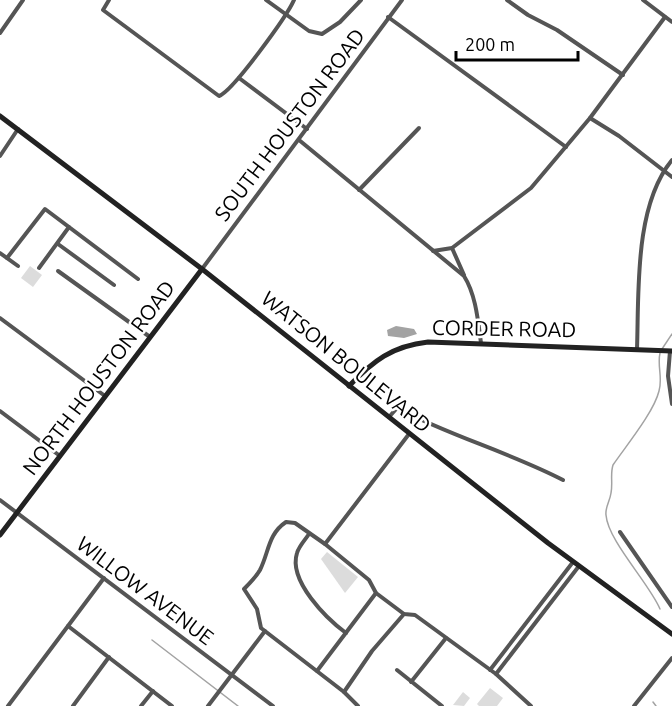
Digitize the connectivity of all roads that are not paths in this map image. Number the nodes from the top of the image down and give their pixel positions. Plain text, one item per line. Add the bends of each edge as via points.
1 (24, 0) edge
2 (109, 0) edge
3 (266, 0) edge
4 (294, 0) edge
5 (361, 0) edge
6 (402, 0) edge
7 (507, 0) edge
8 (643, 0) edge
9 (285, 15) junction
10 (388, 17) junction
11 (665, 17) junction
12 (672, 22) edge
13 (0, 33) edge
14 (624, 75) junction
15 (239, 78) junction
16 (0, 116) edge
17 (590, 118) junction
18 (419, 128) dead end
19 (18, 129) junction
20 (307, 129) junction
21 (298, 140) junction
22 (566, 147) junction
23 (0, 156) edge
24 (672, 160) edge
25 (663, 171) junction
26 (672, 177) edge
27 (359, 190) junction
28 (69, 227) junction
29 (57, 244) junction
30 (452, 248) junction
31 (433, 250) junction
32 (0, 253) edge
33 (7, 258) junction
34 (18, 266) dead end
35 (39, 268) dead end
36 (202, 269) junction
37 (58, 272) dead end
38 (464, 276) junction
39 (138, 279) dead end
40 (114, 285) dead end
41 (0, 318) edge
42 (150, 337) junction
43 (481, 343) junction
44 (637, 349) junction
45 (671, 351) edge
46 (349, 386) junction
47 (105, 396) junction
48 (672, 404) edge
49 (0, 411) edge
50 (389, 417) junction
51 (409, 434) junction
52 (60, 456) junction
53 (563, 480) dead end
54 (0, 500) edge
55 (17, 513) junction
56 (620, 532) dead end
57 (309, 534) junction
58 (0, 535) edge
59 (325, 544) junction
60 (573, 562) junction
61 (579, 566) junction
62 (104, 578) junction
63 (376, 593) junction
64 (672, 607) edge
65 (404, 614) junction
66 (68, 626) junction
67 (265, 631) junction
68 (346, 633) junction
69 (672, 634) edge
70 (446, 638) junction
71 (109, 657) junction
72 (672, 658) edge
73 (396, 670) dead end
74 (490, 670) junction
75 (317, 671) junction
76 (496, 674) junction
77 (232, 675) junction
78 (411, 682) junction
79 (153, 690) junction
80 (344, 692) junction
81 (8, 706) edge
82 (73, 706) edge
83 (141, 706) edge
84 (172, 706) edge
85 (208, 706) edge
86 (273, 706) edge
87 (358, 706) edge
88 (442, 706) edge
89 (531, 706) edge
90 (634, 706) edge

1 - 13 street
2 - 15 street via 103,10 216,95 223,95
3 - 9 street
4 - 9 street
5 - 9 street via 322,34 309,31
6 - 10 street, SOUTH HOUSTON ROAD
7 - 14 street
8 - 11 street
9 - 15 street
10 - 20 street, SOUTH HOUSTON ROAD
10 - 22 street
11 - 12 street
11 - 14 street
14 - 17 street
15 - 20 street
16 - 19 main road, WATSON BOULEVARD
17 - 22 street
17 - 25 street
18 - 27 street
19 - 23 street
19 - 36 main road, WATSON BOULEVARD
20 - 21 street, SOUTH HOUSTON ROAD
21 - 27 street
21 - 36 street, SOUTH HOUSTON ROAD
22 - 30 street via 531,188
24 - 25 street
25 - 26 street
25 - 44 street via 642,242
27 - 31 street
28 - 29 street
28 - 33 street via 45,209
28 - 39 street
29 - 35 street
29 - 40 street
30 - 31 street
30 - 38 street
31 - 38 street
32 - 33 street
33 - 34 street
36 - 42 main road, NORTH HOUSTON ROAD
36 - 46 main road, WATSON BOULEVARD
37 - 42 street
38 - 43 street via 474,302
41 - 47 street
42 - 47 main road, NORTH HOUSTON ROAD
43 - 44 main road, CORDER ROAD
43 - 46 main road, CORDER ROAD via 428,342 407,346 374,362
44 - 45 main road, CORDER ROAD
45 - 48 street via 668,376
46 - 50 main road, WATSON BOULEVARD
47 - 52 main road, NORTH HOUSTON ROAD
49 - 52 street
50 - 51 main road, WATSON BOULEVARD
50 - 53 street via 397,408
51 - 59 street
51 - 60 main road, WATSON BOULEVARD
52 - 55 main road, NORTH HOUSTON ROAD
54 - 55 street, WILLOW AVENUE
55 - 58 main road, NORTH HOUSTON ROAD
55 - 62 street, WILLOW AVENUE
56 - 64 street
57 - 59 street
57 - 67 street via 290,521 281,525 270,539 258,574 244,589
57 - 68 street via 297,552 299,575 319,609
59 - 63 street via 369,580
60 - 61 main road, WATSON BOULEVARD
60 - 74 street
61 - 69 main road, WATSON BOULEVARD
61 - 76 street
62 - 66 street
62 - 77 street, WILLOW AVENUE
63 - 65 street
63 - 68 street
65 - 70 street via 415,615
65 - 80 street
66 - 71 street
66 - 81 street
67 - 75 street
67 - 77 street
68 - 75 street
70 - 74 street
70 - 78 street
71 - 79 street
71 - 82 street
72 - 90 street
73 - 78 street
74 - 76 street
75 - 80 street
76 - 89 street
77 - 85 street
77 - 86 street, WILLOW AVENUE
78 - 88 street
79 - 83 street
79 - 84 street
80 - 87 street

